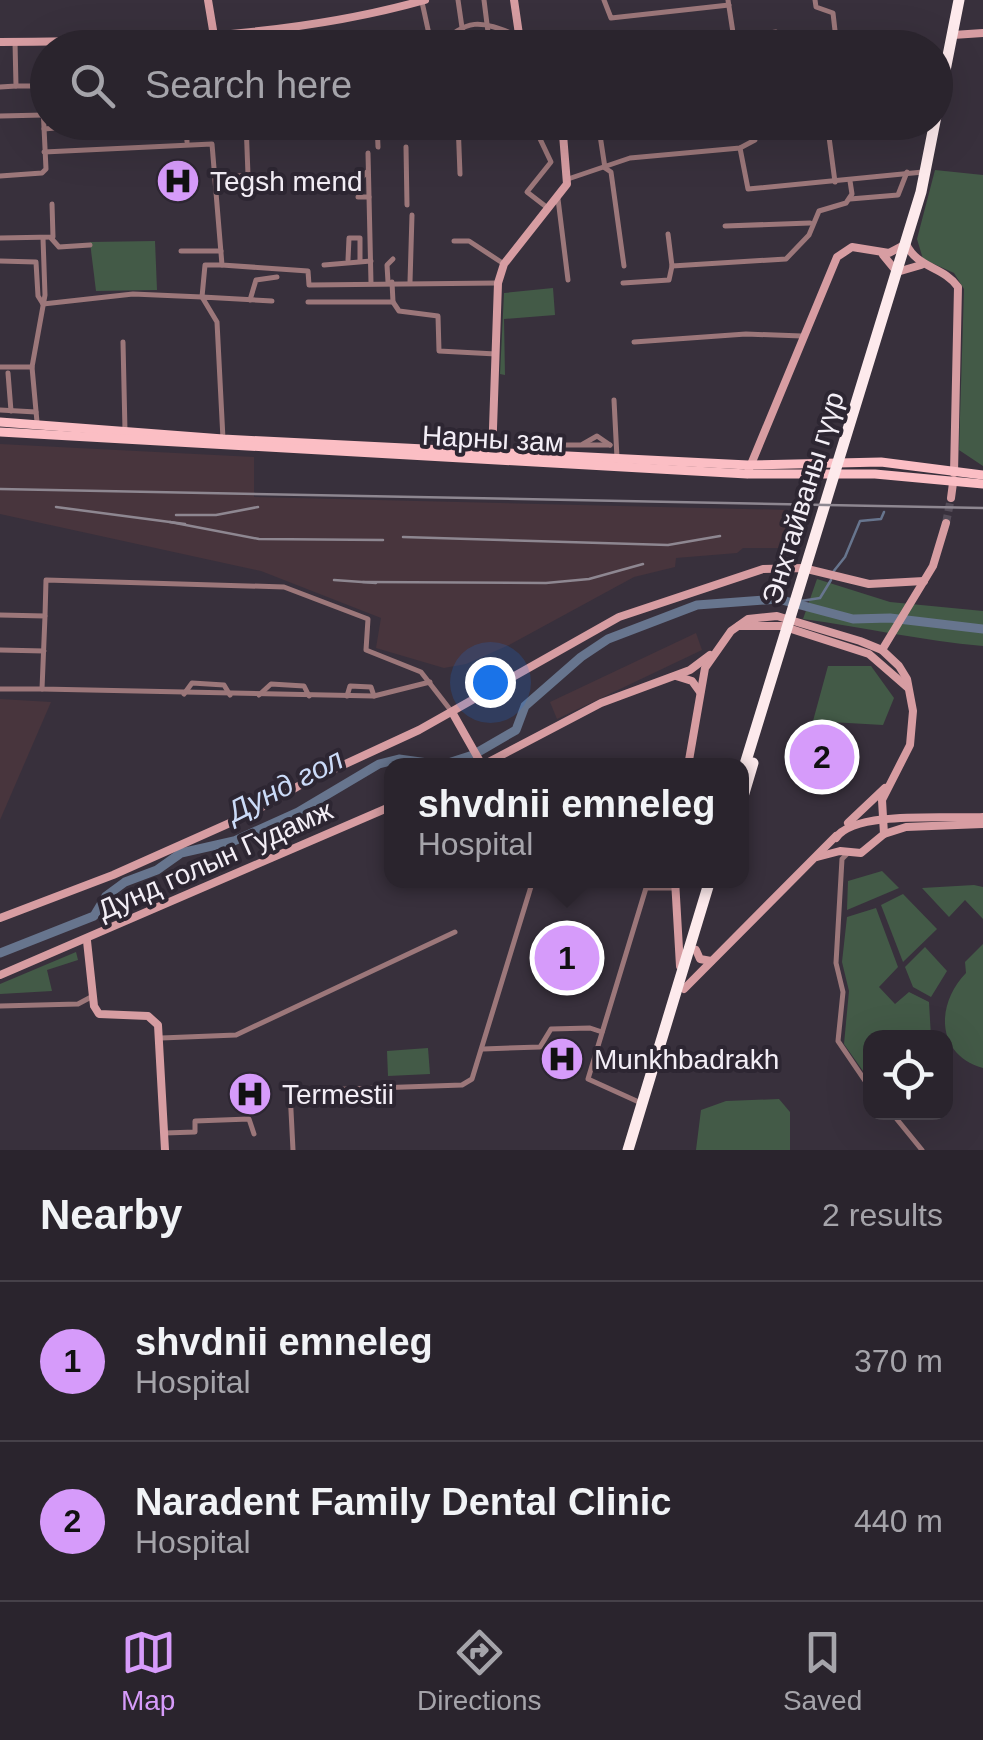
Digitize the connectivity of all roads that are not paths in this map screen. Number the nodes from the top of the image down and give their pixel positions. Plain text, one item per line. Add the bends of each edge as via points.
1 (208, 0) edge
2 (423, 0) edge
3 (458, 0) edge
4 (484, 0) edge
5 (514, 0) edge
6 (604, 0) edge
7 (815, 0) edge
8 (959, 0) edge
9 (728, 2) edge
10 (487, 23) junction
11 (462, 25) junction
12 (213, 30) edge
13 (262, 30) edge
14 (430, 30) edge
15 (456, 30) edge
16 (462, 30) edge
17 (488, 30) edge
18 (504, 30) edge
19 (518, 30) edge
20 (733, 30) edge
21 (835, 30) edge
22 (953, 30) edge
23 (983, 32) edge
24 (953, 35) edge
25 (0, 42) edge
26 (15, 42) junction
27 (30, 42) edge
28 (30, 85) edge
29 (0, 86) edge
30 (16, 86) junction
31 (30, 115) edge
32 (0, 116) edge
33 (44, 140) edge
34 (247, 140) edge
35 (377, 140) edge
36 (459, 140) edge
37 (541, 140) edge
38 (564, 140) edge
39 (601, 140) edge
40 (755, 140) edge
41 (829, 140) edge
42 (931, 140) edge
43 (187, 142) joint
44 (378, 147) dead end
45 (406, 147) dead end
46 (740, 148) junction
47 (44, 152) junction
48 (368, 153) dead end
49 (605, 168) junction
50 (368, 169) junction
51 (908, 172) junction
52 (926, 173) junction
53 (460, 174) dead end
54 (0, 176) edge
55 (218, 178) junction
56 (568, 179) junction
57 (850, 181) junction
58 (835, 182) junction
59 (350, 190) dead end
60 (369, 197) junction
61 (558, 197) junction
62 (358, 198) dead end
63 (850, 198) junction
64 (52, 204) dead end
65 (407, 205) dead end
66 (548, 209) junction
67 (412, 216) dead end
68 (810, 223) junction
69 (725, 226) dead end
70 (668, 234) dead end
71 (0, 238) edge
72 (43, 238) junction
73 (51, 238) junction
74 (454, 242) dead end
75 (906, 244) junction
76 (90, 245) dead end
77 (181, 251) dead end
78 (204, 251) junction
79 (221, 251) junction
80 (879, 252) junction
81 (393, 259) dead end
82 (348, 260) junction
83 (360, 260) junction
84 (0, 261) edge
85 (371, 263) junction
86 (222, 264) junction
87 (504, 264) junction
88 (921, 265) junction
89 (205, 266) junction
90 (324, 266) dead end
91 (387, 266) junction
92 (624, 266) dead end
93 (672, 266) junction
94 (897, 272) junction
95 (277, 277) dead end
96 (568, 280) dead end
97 (390, 282) junction
98 (410, 282) junction
99 (371, 283) junction
100 (624, 283) dead end
101 (498, 284) junction
102 (202, 297) junction
103 (250, 300) junction
104 (272, 301) dead end
105 (308, 302) dead end
106 (392, 302) junction
107 (43, 304) junction
108 (802, 336) junction
109 (122, 342) dead end
110 (634, 342) dead end
111 (496, 354) junction
112 (0, 366) edge
113 (32, 366) junction
114 (8, 373) dead end
115 (9, 388) junction
116 (0, 389) edge
117 (614, 400) dead end
118 (0, 410) edge
119 (10, 410) junction
120 (36, 412) junction
121 (0, 422) edge
122 (40, 430) junction
123 (125, 431) junction
124 (0, 432) edge
125 (223, 439) junction
126 (294, 443) junction
127 (566, 445) dead end
128 (610, 445) dead end
129 (276, 451) junction
130 (492, 457) junction
131 (617, 458) junction
132 (748, 470) junction
133 (983, 475) edge
134 (954, 478) junction
135 (983, 484) edge
136 (951, 498) tunnel mouth
137 (946, 522) tunnel mouth
138 (924, 581) junction
139 (0, 616) edge
140 (45, 616) junction
141 (738, 626) junction
142 (788, 634) junction
143 (0, 650) edge
144 (882, 650) junction
145 (44, 651) junction
146 (710, 655) junction
147 (676, 676) junction
148 (430, 682) junction
149 (907, 687) junction
150 (0, 688) edge
151 (42, 689) junction
152 (701, 694) junction
153 (259, 695) junction
154 (310, 696) junction
155 (452, 712) junction
156 (478, 758) edge
157 (495, 758) edge
158 (689, 758) edge
159 (747, 758) edge
160 (749, 777) edge
161 (888, 785) junction
162 (384, 810) edge
163 (983, 820) edge
164 (881, 821) junction
165 (844, 826) junction
166 (884, 834) junction
167 (836, 836) junction
168 (844, 852) junction
169 (817, 856) junction
170 (531, 888) edge
171 (646, 888) edge
172 (676, 888) edge
173 (708, 888) edge
174 (715, 888) edge
175 (0, 918) edge
176 (455, 932) dead end
177 (87, 941) junction
178 (696, 950) junction
179 (714, 959) junction
180 (0, 976) edge
181 (682, 983) junction
182 (93, 996) junction
183 (0, 1006) edge
184 (602, 1032) junction
185 (160, 1038) junction
186 (483, 1049) junction
187 (863, 1078) edge
188 (643, 1104) junction
189 (898, 1120) edge
190 (165, 1133) junction
191 (254, 1134) dead end
192 (165, 1150) edge
193 (293, 1150) edge
194 (625, 1150) edge
195 (636, 1150) edge
196 (922, 1150) edge

1 - 12 main road
2 - 13 main road
2 - 14 street
3 - 11 street
4 - 10 street
5 - 19 main road
6 - 9 street via 611,18
7 - 21 street via 816,7 833,11
8 - 22 highway, Энхтайваны гүүр
9 - 20 street
10 - 11 street
10 - 17 street
10 - 18 street
11 - 15 street
11 - 16 street
23 - 24 main road
25 - 26 main road
26 - 27 main road
26 - 30 street
28 - 30 street
29 - 30 street
31 - 32 street
33 - 47 street
34 - 55 street via 248,175
35 - 44 street
36 - 53 street
37 - 66 street via 551,162 526,192
38 - 56 main road
39 - 49 street
40 - 46 street
41 - 58 street
42 - 52 highway, Энхтайваны гүүр
43 - 47 street
43 - 55 street via 212,144
45 - 65 street
46 - 49 street via 630,158
46 - 58 street via 746,188
47 - 54 street via 42,174
48 - 50 street
49 - 56 street
49 - 92 street via 611,172
50 - 59 street
50 - 60 street
51 - 52 street
51 - 57 street
51 - 63 street via 898,195
52 - 75 highway, Энхтайваны гүүр
55 - 79 street
56 - 61 main road
57 - 58 street
57 - 63 street
60 - 62 street
60 - 85 street
61 - 66 main road
61 - 96 street
63 - 68 street via 819,211
64 - 73 street
66 - 87 main road
67 - 98 street
68 - 69 street
68 - 93 street via 786,259
70 - 93 street
71 - 72 street
72 - 73 street
72 - 107 street
73 - 76 street via 59,246
74 - 87 street via 469,241
75 - 80 main road
75 - 88 main road
75 - 94 highway, Энхтайваны гүүр
77 - 78 street
78 - 79 street
78 - 89 street
79 - 86 street
80 - 94 main road
80 - 108 main road via 852,247 837,257
81 - 91 street
82 - 83 street
82 - 83 street via 349,238 360,238
82 - 90 street
83 - 85 street
84 - 107 street via 36,262
85 - 91 street
85 - 99 street
86 - 89 street
86 - 99 street via 308,271 308,285
87 - 101 main road
88 - 94 main road
88 - 134 main road via 949,274 961,302
89 - 102 street
91 - 97 street
93 - 100 street via 669,280
94 - 142 highway, Энхтайваны гүүр
95 - 103 street via 256,280
97 - 98 street
97 - 99 street
97 - 106 street
98 - 101 street
101 - 111 main road
102 - 103 street
102 - 107 street via 134,294
102 - 125 street via 216,322
103 - 104 street
105 - 106 street
106 - 111 street via 404,312 438,316 439,351
107 - 113 street
108 - 110 street
108 - 132 main road
109 - 123 street
111 - 130 main road
112 - 113 street
113 - 120 street
114 - 115 street
115 - 116 street
115 - 119 street
117 - 131 street
118 - 119 street
119 - 120 street
120 - 122 street
121 - 122 main road, Нарны зам
122 - 123 main road, Нарны зам
122 - 124 main road, Нарны зам
122 - 129 main road, Нарны зам
123 - 125 main road, Нарны зам
125 - 126 main road, Нарны зам
126 - 129 main road via 299,447
126 - 130 main road, Нарны зам
127 - 128 street via 597,436
129 - 130 main road, Нарны зам
130 - 131 main road, Нарны зам
130 - 132 main road, Нарны зам
131 - 132 main road, Нарны зам
132 - 134 main road, Нарны зам
132 - 134 main road, Нарны зам via 855,461 909,465
133 - 134 main road
134 - 135 main road, Нарны зам
134 - 136 main road
137 - 138 main road
138 - 144 main road
138 - 155 main road via 869,584 803,568 763,569 619,618
139 - 140 street
140 - 145 street
140 - 148 street via 46,580 284,587 368,619 366,650 412,667
141 - 144 main road via 778,616
141 - 146 main road
141 - 149 main road via 775,625 869,654
142 - 159 highway
142 - 160 highway
143 - 145 street
144 - 149 main road via 905,674
145 - 151 street
146 - 147 main road
146 - 152 main road
147 - 152 main road via 692,681
147 - 157 main road via 601,703
148 - 154 street via 374,696
148 - 155 street
149 - 161 main road via 912,740
150 - 151 street
151 - 153 street
152 - 158 main road
153 - 154 street
153 - 154 street via 270,684 304,686
155 - 156 main road
155 - 175 main road via 250,814
161 - 164 main road
161 - 165 main road
162 - 177 main road, Дунд голын Гудамж
163 - 164 main road
163 - 166 main road
164 - 165 main road
164 - 166 main road
165 - 167 main road
166 - 168 main road via 865,851
167 - 168 main road
167 - 169 main road
168 - 169 main road
168 - 187 street via 838,1042
169 - 179 main road
170 - 186 street
171 - 184 street
172 - 181 main road
173 - 181 highway
174 - 178 highway
176 - 185 street via 236,1035
177 - 180 main road, Дунд голын Гудамж
177 - 182 main road
178 - 179 main road via 702,960
178 - 181 highway
179 - 181 main road
181 - 188 highway
181 - 195 highway
182 - 183 street via 78,1004
182 - 185 main road via 99,1014 154,1020
184 - 186 street via 551,1029 542,1046
184 - 188 street via 588,1079
185 - 190 main road
186 - 193 street via 474,1076 462,1085 290,1091
188 - 194 highway
189 - 196 street
190 - 191 street via 194,1132 195,1121 248,1119
190 - 192 main road

